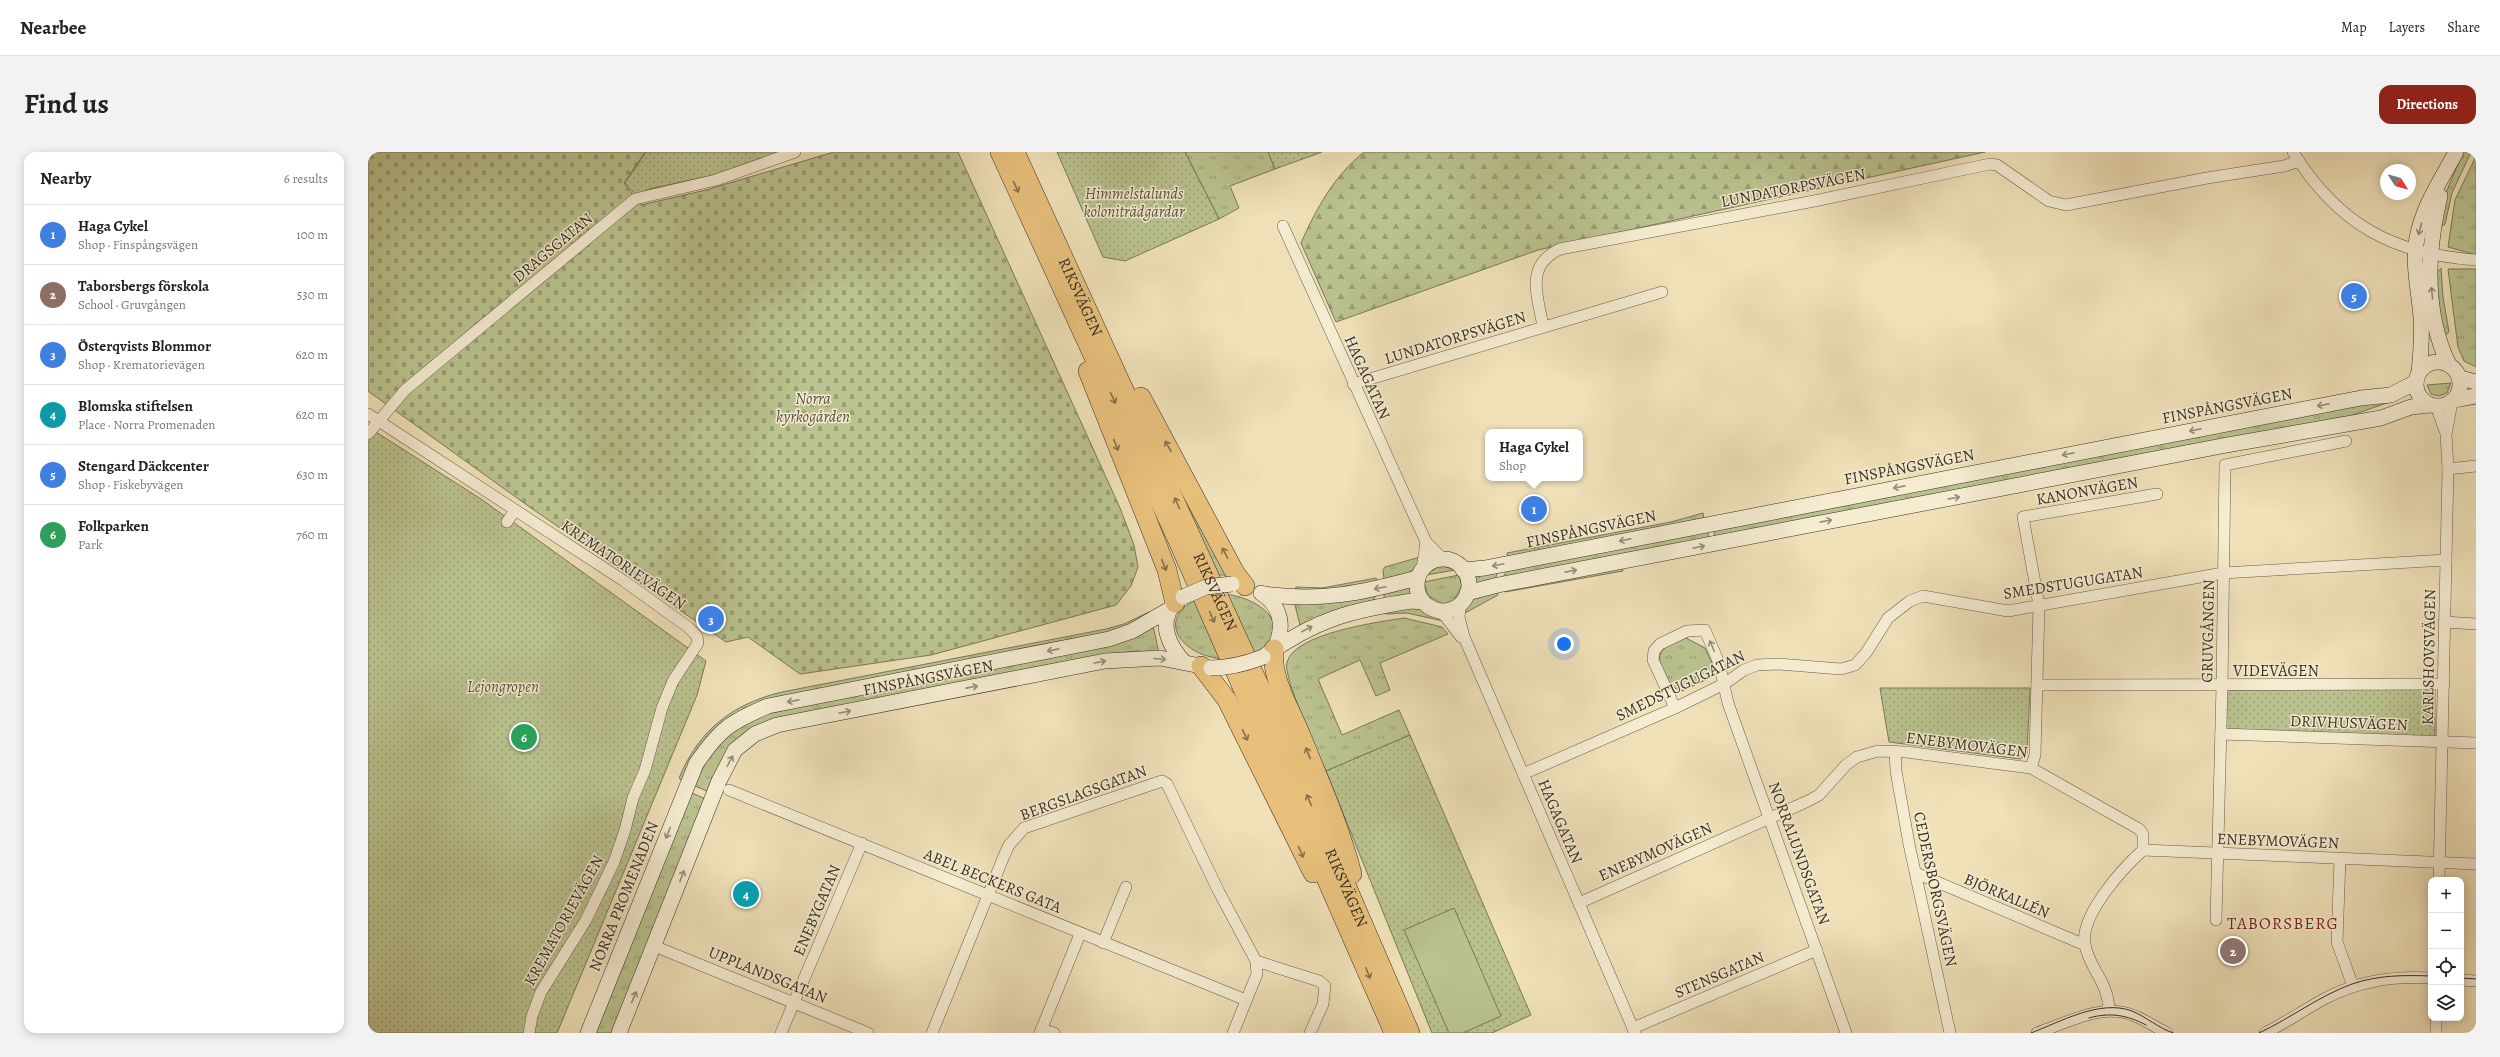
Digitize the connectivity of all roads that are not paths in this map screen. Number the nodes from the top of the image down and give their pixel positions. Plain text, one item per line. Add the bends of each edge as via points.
1 (795, 152) edge
2 (1000, 152) edge
3 (1016, 152) edge
4 (2455, 154) edge
5 (2296, 157) edge
6 (1283, 226) dead end
7 (1056, 242) junction
8 (2416, 252) junction
9 (2430, 256) junction
10 (2476, 260) edge
11 (1056, 273) junction
12 (1662, 292) dead end
13 (1543, 327) junction
14 (2449, 365) junction
15 (2420, 373) junction
16 (2460, 378) junction
17 (2476, 382) edge
18 (1354, 384) junction
19 (2476, 396) edge
20 (2453, 401) junction
21 (2429, 403) junction
22 (368, 414) edge
23 (380, 421) junction
24 (368, 434) edge
25 (2446, 435) junction
26 (2346, 441) dead end
27 (2476, 466) edge
28 (2448, 470) junction
29 (2157, 494) dead end
30 (515, 510) junction
31 (507, 522) dead end
32 (1426, 542) junction
33 (1443, 559) junction
34 (2446, 560) junction
35 (1464, 570) junction
36 (2223, 573) junction
37 (1420, 574) junction
38 (1239, 585) junction
39 (1263, 594) junction
40 (1464, 598) junction
41 (1176, 603) junction
42 (2039, 604) junction
43 (1428, 605) junction
44 (2444, 622) junction
45 (2476, 624) edge
46 (1467, 643) junction
47 (1268, 653) junction
48 (1199, 665) junction
49 (1724, 684) junction
50 (2444, 684) junction
51 (2037, 685) junction
52 (2222, 686) junction
53 (1676, 708) junction
54 (2220, 734) junction
55 (2443, 742) junction
56 (2476, 743) edge
57 (1895, 751) junction
58 (2032, 768) junction
59 (692, 773) joint
60 (1523, 774) junction
61 (729, 790) dead end
62 (1769, 818) junction
63 (862, 843) junction
64 (2143, 850) junction
65 (2218, 854) junction
66 (2340, 859) junction
67 (2439, 862) junction
68 (2476, 864) edge
69 (1916, 873) junction
70 (2439, 877) edge
71 (1126, 887) dead end
72 (988, 896) junction
73 (1579, 903) junction
74 (2216, 920) dead end
75 (1080, 934) junction
76 (1361, 938) junction
77 (1103, 943) junction
78 (2085, 945) junction
79 (654, 946) junction
80 (1818, 950) junction
81 (1256, 961) junction
82 (2428, 978) edge
83 (2464, 980) edge
84 (2476, 981) edge
85 (2353, 986) junction
86 (1246, 1000) junction
87 (794, 1002) junction
88 (2109, 1010) junction
89 (2436, 1021) edge
90 (1040, 1031) edge
91 (1634, 1031) edge
92 (529, 1033) edge
93 (588, 1033) edge
94 (619, 1033) edge
95 (781, 1033) edge
96 (868, 1033) edge
97 (932, 1033) edge
98 (1054, 1033) edge
99 (1233, 1033) edge
100 (1310, 1033) edge
101 (1394, 1033) edge
102 (1410, 1033) edge
103 (1846, 1033) edge
104 (1950, 1033) edge
105 (2037, 1033) edge
106 (2167, 1033) edge
107 (2265, 1033) edge
108 (2436, 1033) edge

1 - 23 street, DRAGSGATAN via 716,180 635,199 406,390
2 -> 11 highway, RIKSVÄGEN
3 - 7 highway, RIKSVÄGEN
4 -> 8 main road via 2440,178 2422,219
4 - 9 main road via 2434,222
5 - 8 street via 2332,203 2356,222
5 - 13 street, LUNDATORPSVÄGEN via 2284,166 2066,205 2050,201 1997,165 1990,164 1814,201 1560,249 1543,260 1537,269
6 - 18 street, HAGAGATAN
38 -> 7 highway via 1235,573
76 -> 7 highway, RIKSVÄGEN via 1269,707
8 - 9 street
8 - 15 main road via 2421,318 2428,346
9 - 10 street
14 -> 9 main road via 2436,331
11 -> 41 highway via 1103,411 1166,570
11 -> 76 highway, RIKSVÄGEN
12 - 13 street, LUNDATORPSVÄGEN
13 - 18 street, LUNDATORPSVÄGEN
14 - 15 main road, FINSPÅNGSVÄGEN via 2440,362
14 - 16 main road
15 - 21 main road
15 -> 35 main road, FINSPÅNGSVÄGEN via 2391,394
16 - 17 main road
16 - 20 main road via 2460,390
18 - 32 street, HAGAGATAN
19 - 20 main road
20 - 21 main road
20 - 25 street, KARLSHOVSVÄGEN
21 - 25 street, KARLSHOVSVÄGEN
40 -> 21 main road via 1505,584 2335,425 2407,400
22 - 23 street, KREMATORIEVÄGEN
23 - 24 street, DRAGSGATAN
23 - 30 street, KREMATORIEVÄGEN
25 - 28 street, KARLSHOVSVÄGEN
26 - 36 street, GRUVGÅNGEN via 2225,465
27 - 28 street
28 - 34 street, KARLSHOVSVÄGEN
29 - 42 street, KANONVÄGEN via 2023,517
30 - 31 street
30 - 92 street, KREMATORIEVÄGEN via 624,581 698,636 698,643 673,681 662,708 645,770 633,798 614,862 583,925 542,992 532,1016
32 - 33 street, HAGAGATAN
32 - 37 street
33 - 35 main road via 1457,563
33 - 37 main road via 1434,559
34 - 36 street, SMEDSTUGUGATAN
34 - 44 street, KARLSHOVSVÄGEN
35 - 40 main road via 1469,587
36 - 42 street, SMEDSTUGUGATAN
36 - 52 street, GRUVGÅNGEN
37 -> 39 main road via 1329,597 1302,598
37 - 43 main road via 1419,596
38 - 39 main road
38 - 41 main road, bridge via 1206,587
39 - 47 main road via 1274,605 1280,618 1279,639
40 - 43 main road via 1454,608 1445,611
40 - 46 street, HAGAGATAN via 1459,617
41 - 48 main road via 1167,624 1167,638 1174,651
41 -> 59 main road, FINSPÅNGSVÄGEN via 1132,631 1109,639 768,706 740,718 714,738
42 - 49 street, SMEDSTUGUGATAN via 2008,611 1923,596 1910,600 1888,618 1866,654 1855,665 1841,670 1777,664 1757,665 1744,670
42 - 51 street
43 - 46 street, HAGAGATAN via 1445,616
47 -> 43 main road via 1305,630 1338,615 1412,601
44 - 45 street
44 - 50 street, KARLSHOVSVÄGEN
46 - 60 street, HAGAGATAN
47 - 48 main road, bridge via 1244,665 1226,668
76 -> 47 highway via 1343,844
48 -> 76 highway via 1227,700 1328,901
79 -> 48 main road, FINSPÅNGSVÄGEN via 712,795 735,750 755,734 777,725 1104,661 1136,658
49 - 53 street, SMEDSTUGUGATAN
49 -> 53 street, NORRALUNDSGATAN via 1719,663 1705,630 1687,631 1660,644 1654,651 1653,660
49 - 62 street, NORRALUNDSGATAN via 1728,703
50 - 52 street, VIDEVÄGEN
50 - 55 street, KARLSHOVSVÄGEN
51 - 52 street, VIDEVÄGEN
51 - 58 street via 2035,755
52 - 54 street, GRUVGÅNGEN
53 - 60 street, SMEDSTUGUGATAN
54 - 55 street, DRIVHUSVÄGEN
54 - 65 street, GRUVGÅNGEN
55 - 56 street, DRIVHUSVÄGEN
55 - 67 street, KARLSHOVSVÄGEN
57 - 58 street, ENEBYMOVÄGEN
57 - 62 street, ENEBYMOVÄGEN via 1878,751 1856,757 1818,794
57 - 69 street, CEDERSBORGSVÄGEN via 1896,771
58 - 64 street, ENEBYMOVÄGEN via 2139,828 2143,834
59 -> 93 main road, NORRA PROMENADEN
60 - 73 street, HAGAGATAN
61 - 63 street, ABEL BECKERS GATA
62 - 73 street, ENEBYMOVÄGEN
62 - 80 street, NORRALUNDSGATAN
63 - 72 street, ABEL BECKERS GATA
63 - 87 street, ENEBYGATAN
64 - 65 street, ENEBYMOVÄGEN
64 - 78 street via 2118,874 2103,895 2087,929
65 - 66 street, ENEBYMOVÄGEN
65 - 74 street, GRUVGÅNGEN
66 - 67 street, ENEBYMOVÄGEN
66 - 85 street via 2336,934
67 - 68 street, ENEBYMOVÄGEN
67 - 70 street, KARLSHOVSVÄGEN
69 - 78 street, BJÖRKALLÉN
69 - 104 street, CEDERSBORGSVÄGEN
71 - 77 street
72 - 75 street, ABEL BECKERS GATA
72 - 81 street, BERGSLAGSGATAN via 1008,845 1024,828 1162,781 1167,784 1219,892
72 - 97 street, BERGSLAGSGATAN
73 - 91 street, HAGAGATAN
75 - 77 street, ABEL BECKERS GATA
75 - 90 street
76 -> 101 highway, RIKSVÄGEN
76 - 102 highway, RIKSVÄGEN
77 - 86 street, ABEL BECKERS GATA
78 - 88 street via 2106,989
79 - 87 street, UPPLANDSGATAN
94 -> 79 main road
80 - 91 street, STENSGATAN
80 - 103 street, NORRALUNDSGATAN
81 - 86 street via 1257,974
81 - 100 street via 1319,981 1325,986 1326,994
82 - 85 street via 2390,978
83 - 84 street
85 - 107 street
86 - 99 street
87 - 95 street, ENEBYGATAN
87 - 96 street, UPPLANDSGATAN
88 - 105 street
88 - 106 street via 2132,1014
89 - 108 street
90 - 98 street

